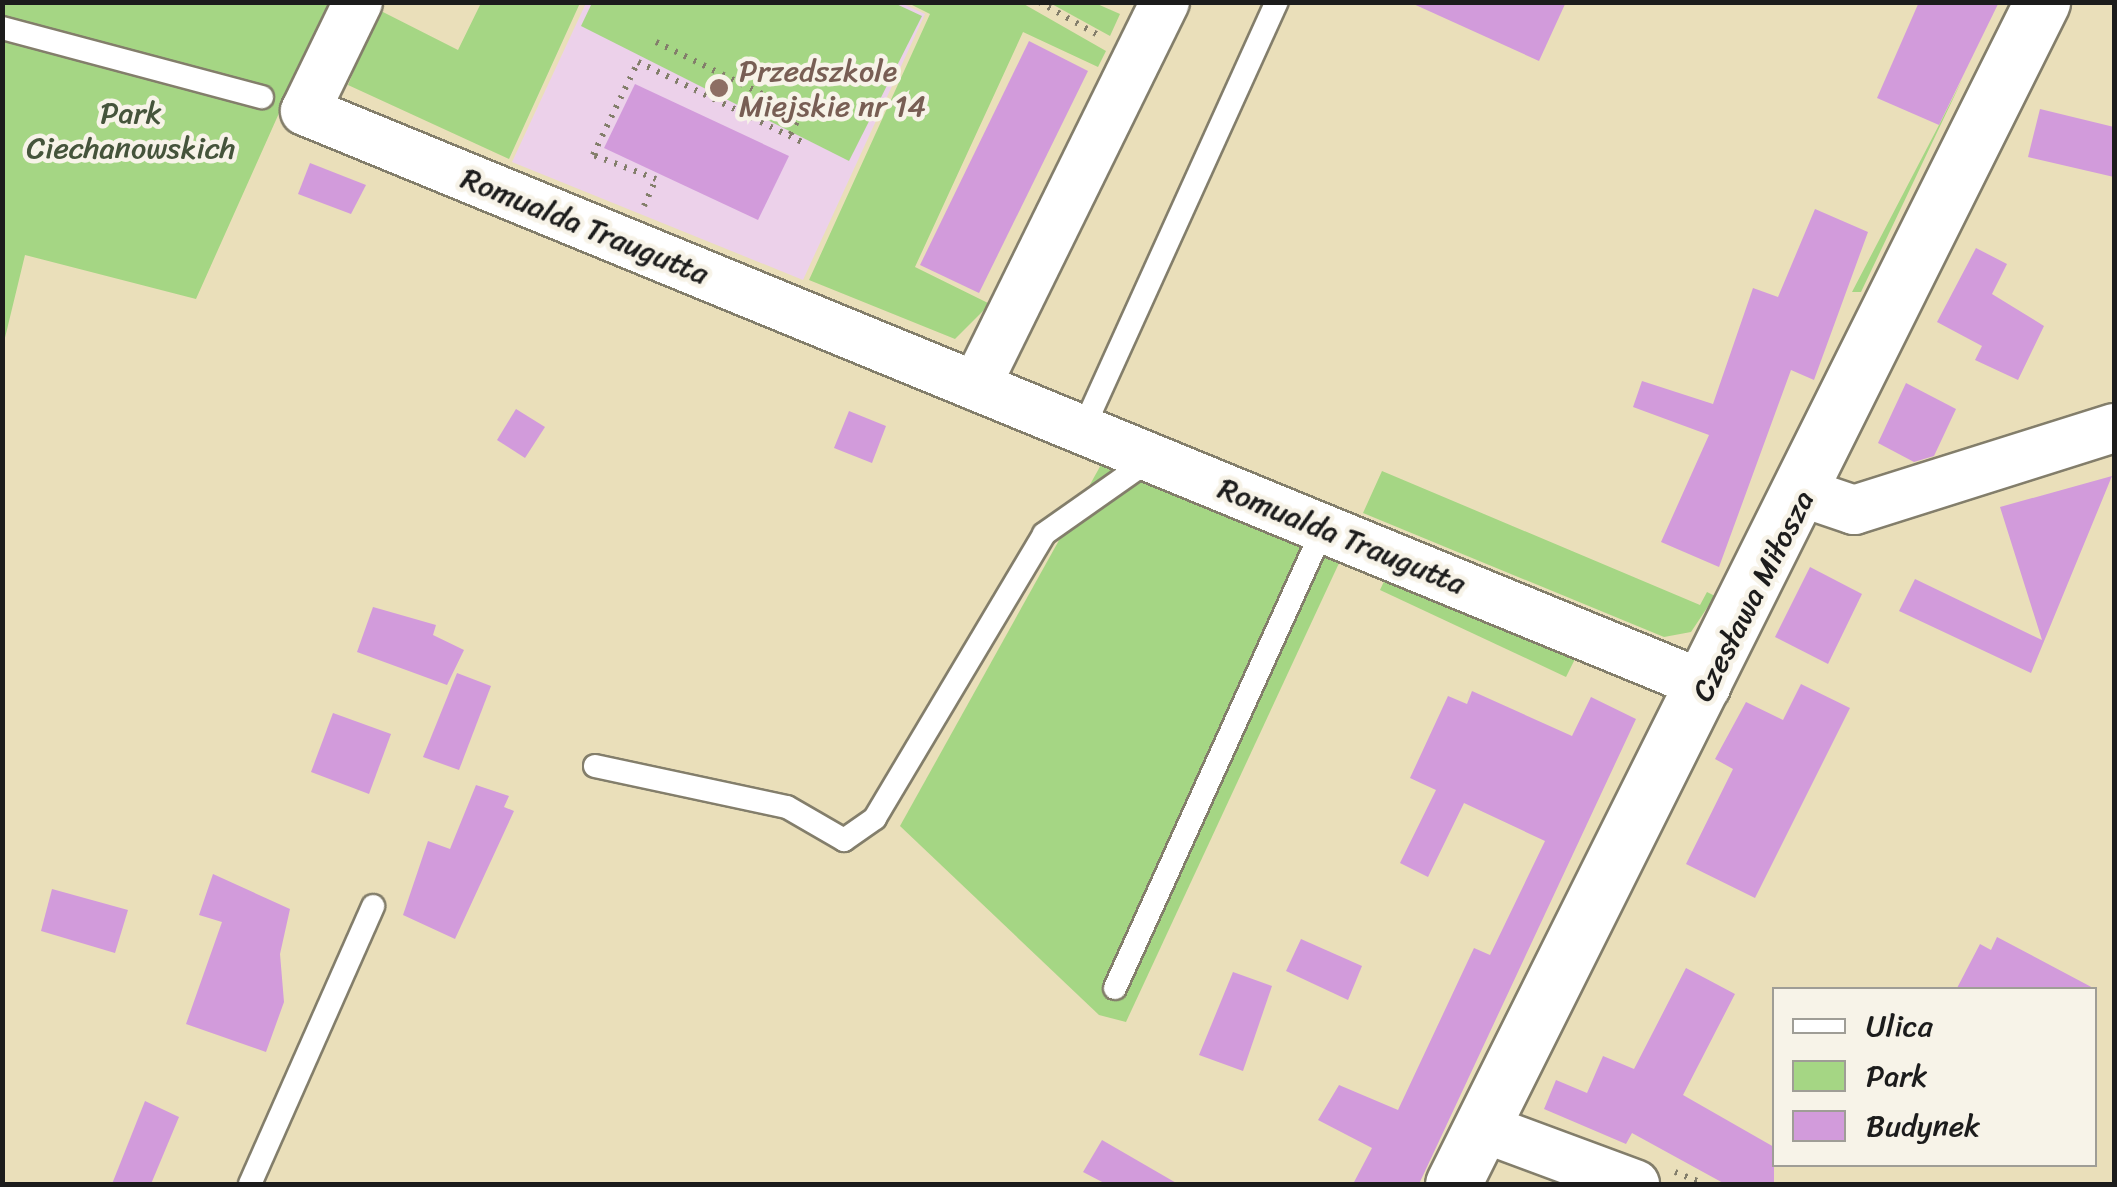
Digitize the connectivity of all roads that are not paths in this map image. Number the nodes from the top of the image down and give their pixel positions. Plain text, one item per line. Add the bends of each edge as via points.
1 (358, 2) edge
2 (1165, 2) edge
3 (1276, 2) edge
4 (2042, 2) edge
5 (2, 28) edge
6 (284, 104) junction
7 (976, 386) junction
8 (1083, 428) junction
9 (2114, 428) edge
10 (1152, 458) junction
11 (1804, 493) junction
12 (1323, 528) junction
13 (1707, 686) junction
14 (596, 766) dead end
15 (373, 906) dead end
16 (1115, 988) dead end
17 (1486, 1130) junction
18 (250, 1184) edge
19 (1454, 1184) edge
20 (1635, 1184) edge

1 - 6 street
2 - 7 street
3 - 8 lane
4 - 11 street, Czesława Miłosza
5 - 6 lane
6 - 7 street, Romualda Traugutta
7 - 8 street, Romualda Traugutta
8 - 10 street, Romualda Traugutta
9 - 11 street via 1854,510
10 - 12 street, Romualda Traugutta
10 - 14 lane via 1044,534 875,818 844,840 787,806
11 - 13 street, Czesława Miłosza
12 - 13 street, Romualda Traugutta
12 - 16 lane
13 - 17 street, Czesława Miłosza
15 - 18 lane
17 - 19 street, Czesława Miłosza
17 - 20 street

